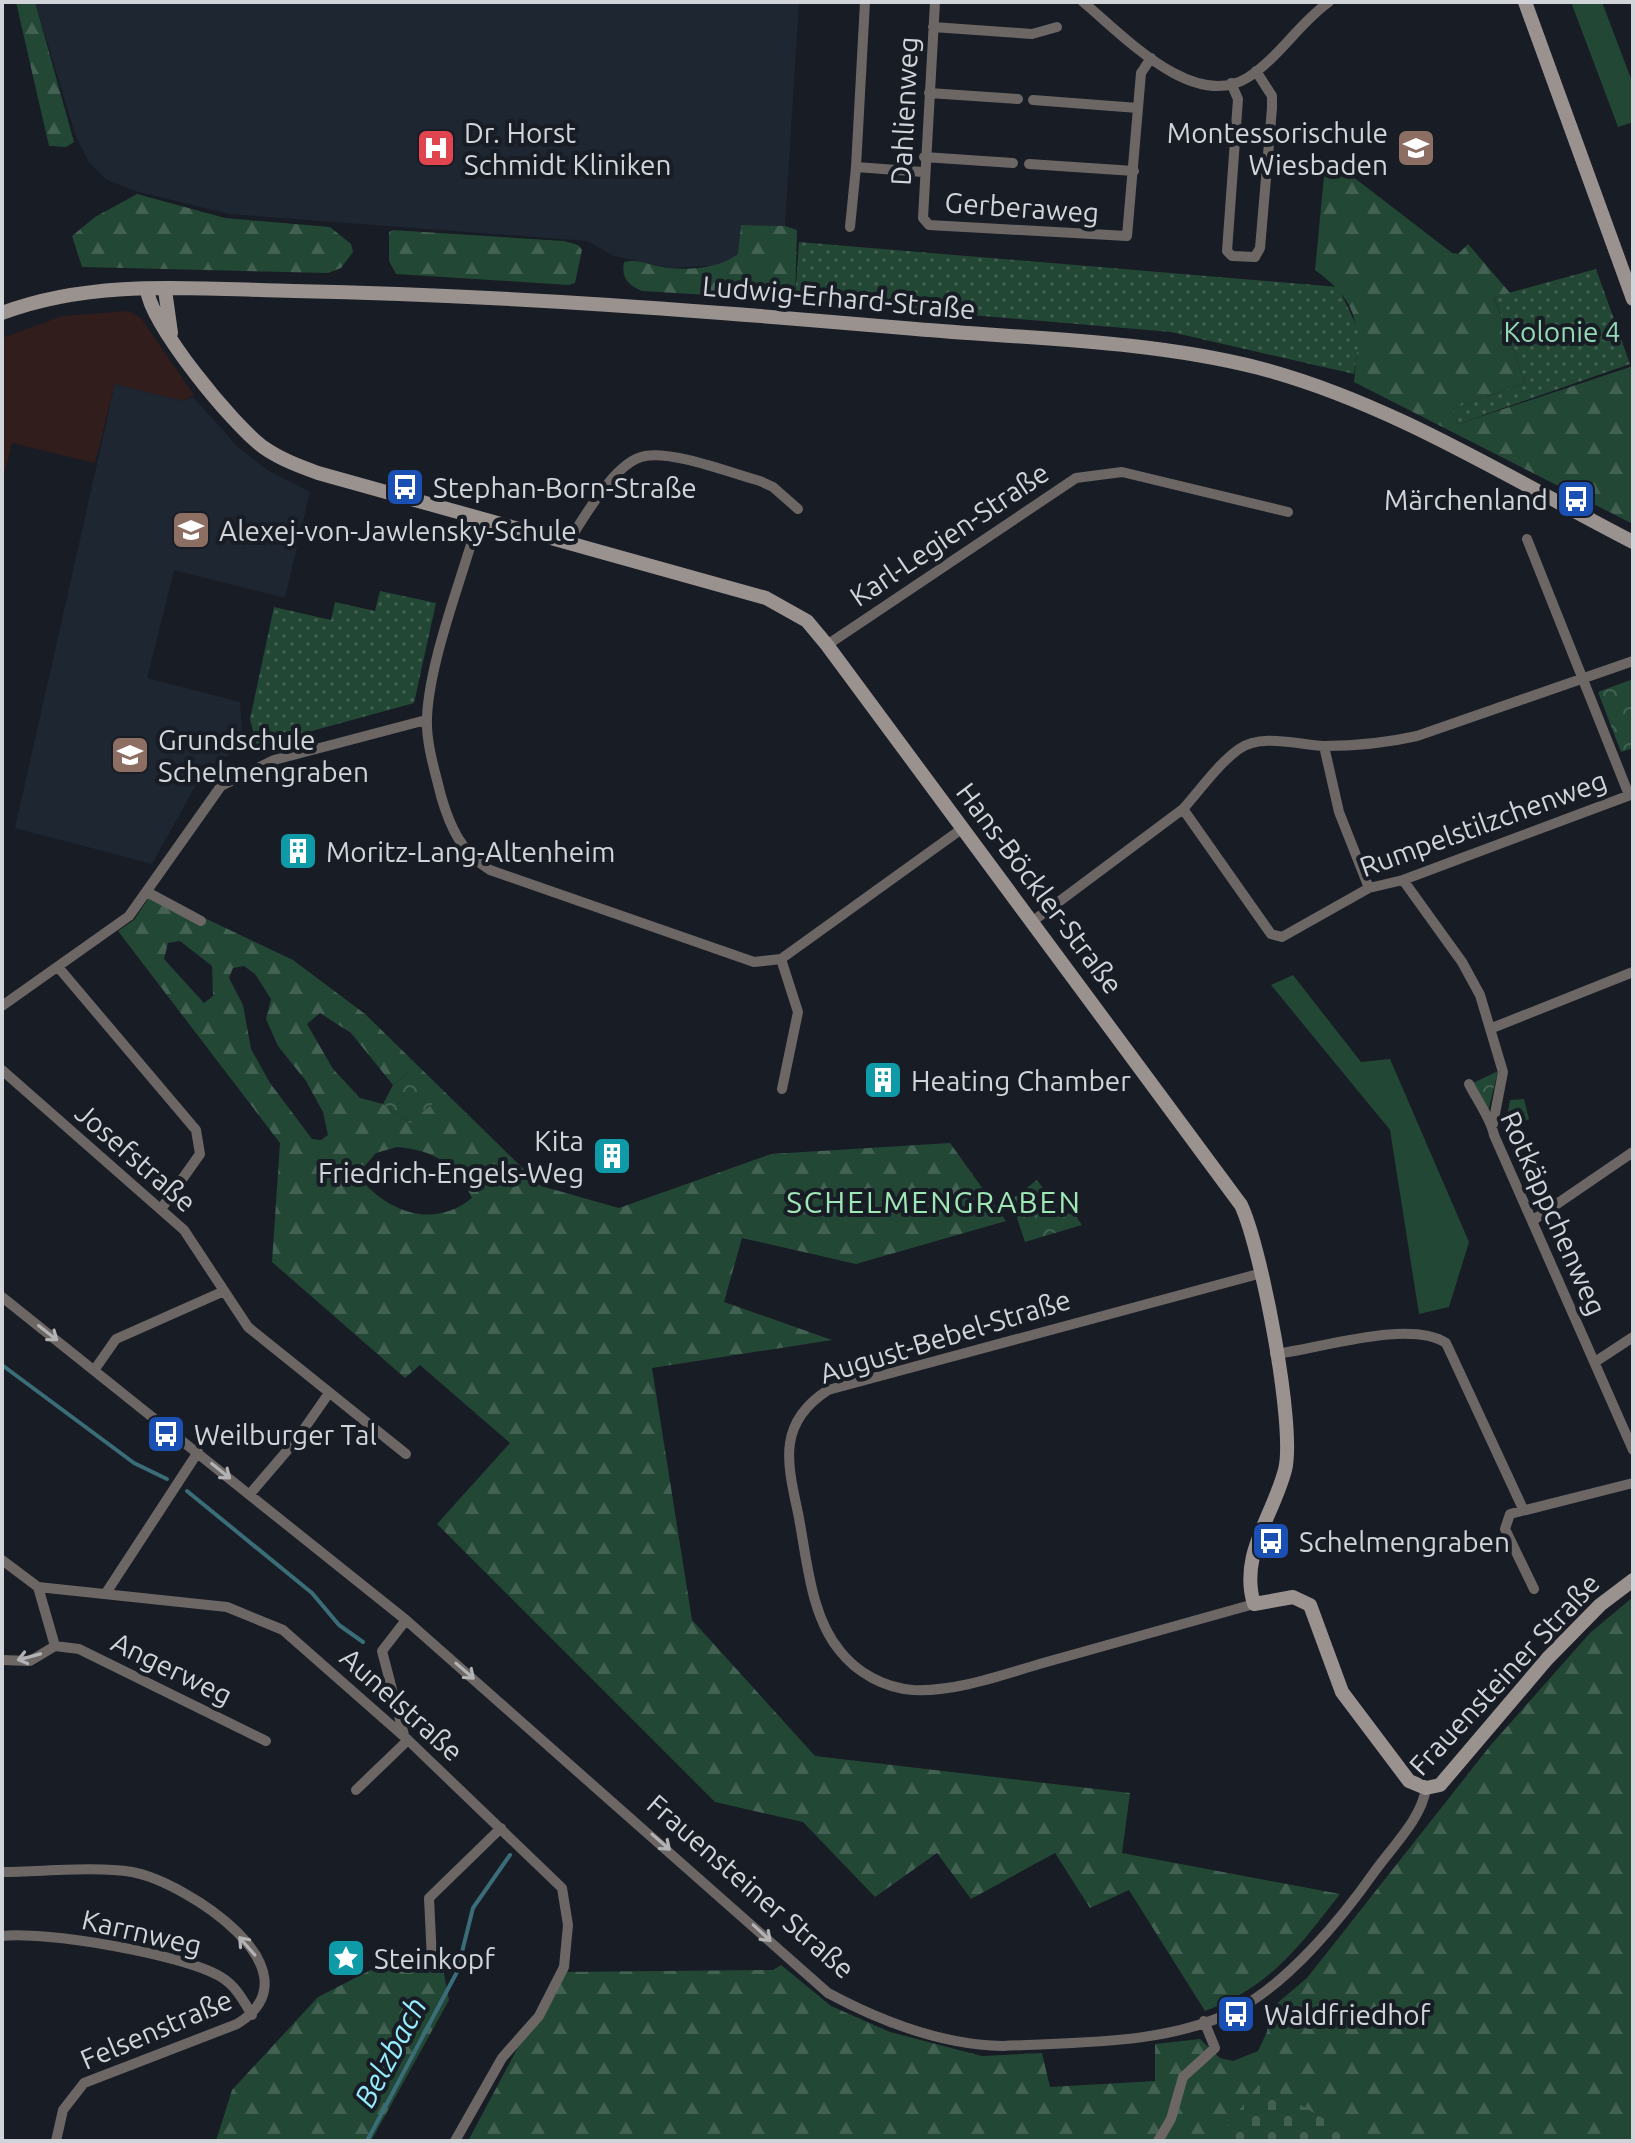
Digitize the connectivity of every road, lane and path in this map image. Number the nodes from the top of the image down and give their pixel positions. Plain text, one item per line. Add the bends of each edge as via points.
1 (865, 2) edge
2 (935, 2) edge
3 (1083, 2) edge
4 (1329, 2) edge
5 (1525, 2) edge
6 (933, 27) junction
7 (1057, 27) dead end
8 (1151, 58) junction
9 (1256, 71) junction
10 (1231, 83) junction
11 (929, 93) junction
12 (1018, 99) dead end
13 (1033, 100) dead end
14 (1138, 108) junction
15 (924, 157) junction
16 (1013, 163) dead end
17 (1029, 164) dead end
18 (856, 167) junction
19 (1134, 171) junction
20 (923, 172) junction
21 (924, 223) joint
22 (850, 227) dead end
23 (147, 290) junction
24 (165, 290) junction
25 (1633, 299) edge
26 (2, 313) edge
27 (173, 339) junction
28 (798, 509) dead end
29 (1288, 512) dead end
30 (479, 518) junction
31 (1527, 539) dead end
32 (568, 542) junction
33 (1633, 542) edge
34 (827, 645) junction
35 (1633, 661) edge
36 (1582, 679) junction
37 (426, 720) junction
38 (1324, 746) junction
39 (1631, 795) edge
40 (1183, 809) junction
41 (963, 828) junction
42 (1403, 880) junction
43 (1369, 888) junction
44 (147, 892) junction
45 (201, 921) dead end
46 (1033, 921) junction
47 (781, 959) junction
48 (58, 967) junction
49 (1633, 972) edge
50 (2, 1006) edge
51 (1492, 1028) junction
52 (2, 1070) edge
53 (1469, 1084) dead end
54 (782, 1089) dead end
55 (1493, 1124) junction
56 (1633, 1152) edge
57 (161, 1209) junction
58 (1532, 1221) junction
59 (1262, 1273) junction
60 (222, 1292) junction
61 (2, 1297) edge
62 (1633, 1337) edge
63 (1275, 1354) junction
64 (1595, 1362) junction
65 (95, 1369) junction
66 (329, 1393) junction
67 (1633, 1450) edge
68 (198, 1452) junction
69 (406, 1454) dead end
70 (1633, 1483) edge
71 (250, 1494) junction
72 (1523, 1509) junction
73 (2, 1560) edge
74 (1633, 1580) edge
75 (38, 1587) junction
76 (1534, 1589) dead end
77 (106, 1593) junction
78 (1254, 1604) junction
79 (406, 1620) junction
80 (55, 1646) junction
81 (2, 1660) edge
82 (406, 1738) junction
83 (266, 1741) dead end
84 (1426, 1788) junction
85 (356, 1790) dead end
86 (501, 1828) junction
87 (2, 1872) edge
88 (2, 1936) edge
89 (432, 1960) dead end
90 (252, 2015) junction
91 (1204, 2021) junction
92 (56, 2141) edge
93 (455, 2141) edge
94 (1158, 2141) edge

1 - 18 street
2 - 6 street, Dahlienweg
3 - 8 street
4 - 9 street
5 - 25 street
6 - 7 street via 1032,34
6 - 11 street, Dahlienweg
8 - 10 street via 1195,83
8 - 14 street, Gerberaweg via 1141,73
9 - 10 street
9 - 10 street via 1272,96 1272,108 1255,257 1227,251 1238,99
11 - 12 street
11 - 15 street, Dahlienweg
13 - 14 street
14 - 19 street, Gerberaweg
15 - 16 street
15 - 20 street, Dahlienweg
17 - 19 street
18 - 20 street
18 - 22 street
19 - 21 street, Gerberaweg via 1130,231 1121,238
20 - 21 street, Dahlienweg
23 - 24 street, Ludwig-Erhard-Straße
23 - 26 street, Ludwig-Erhard-Straße via 75,293
23 - 27 street, Hans-Böckler-Straße via 151,310
24 - 27 street, Hans-Böckler-Straße
24 - 33 street, Ludwig-Erhard-Straße via 403,294 697,311 1192,354 1292,377 1357,402
27 - 30 street, Hans-Böckler-Straße via 238,424 274,455 318,473
28 - 32 street via 760,481 663,455 642,456 608,484
29 - 34 street, Karl-Legien-Straße via 1122,472 1076,478
30 - 32 street, Hans-Böckler-Straße
30 - 37 street via 431,685
31 - 36 street
32 - 34 street, Hans-Böckler-Straße via 766,598 807,621
34 - 41 street, Hans-Böckler-Straße
35 - 36 street
36 - 38 street via 1417,736 1381,744
36 - 39 street
37 - 44 street via 274,760 237,776 209,800
37 - 47 street via 444,806 455,836 475,861 754,962
38 - 40 street via 1246,745
38 - 43 street via 1339,812
39 - 42 street, Rumpelstilzchenweg
40 - 43 street, Rumpelstilzchenweg via 1271,934 1288,936
40 - 46 street
41 - 46 street, Hans-Böckler-Straße
41 - 47 street
42 - 43 street, Rumpelstilzchenweg
42 - 51 street via 1462,962
44 - 45 street
44 - 48 street via 129,916
46 - 59 street, Hans-Böckler-Straße via 1241,1205
47 - 54 street via 798,1012
48 - 50 street
48 - 57 street via 196,1130 200,1154
49 - 51 street
51 - 55 street via 1503,1072
52 - 57 street, Josefstraße
53 - 55 street, Rotkäppchenweg
55 - 58 street, Rotkäppchenweg
56 - 58 street
57 - 60 street, Josefstraße via 197,1246
58 - 64 street, Rotkäppchenweg
59 - 63 street, Hans-Böckler-Straße
59 - 78 street, August-Bebel-Straße via 828,1390 798,1419 787,1459 826,1629 852,1665 893,1686 931,1689 981,1680
60 - 65 street via 116,1339
60 - 66 street, Josefstraße via 248,1327
61 -> 65 street, Frauensteiner Straße
62 - 64 street
63 - 72 street via 1409,1334 1436,1336 1446,1343
63 - 78 street, Hans-Böckler-Straße via 1288,1452 1248,1568
64 - 67 street, Rotkäppchenweg
65 - 68 street, Frauensteiner Straße
66 - 69 street, Josefstraße
66 - 71 street
68 -> 71 street, Frauensteiner Straße
68 - 77 street
70 - 72 street
71 - 79 street, Frauensteiner Straße
72 - 76 street via 1510,1514 1505,1529
73 - 75 street
74 - 84 street, Frauensteiner Straße via 1547,1659 1443,1782
75 - 77 street, Aunelstraße
75 - 80 street
77 - 82 street, Aunelstraße via 227,1607 283,1630
78 - 84 street via 1293,1597 1310,1605 1346,1699 1403,1774
79 - 82 street via 382,1651
79 -> 91 street, Frauensteiner Straße via 828,1993 881,2019 980,2046 1122,2038
80 -> 81 street via 30,1661
80 - 83 street, Angerweg via 79,1649
82 - 85 street
82 - 86 street, Aunelstraße
84 - 91 street, Frauensteiner Straße via 1420,1807 1368,1880 1295,1966 1256,1998
86 - 89 street via 429,1898
86 - 93 street, Aunelstraße via 562,1888 568,1925 564,1967 539,2016 502,2058
90 -> 87 street, Felsenstraße via 265,1992 265,1972 253,1952 199,1900 131,1872
88 - 90 street, Karrnweg via 81,1940 205,1970 236,1989
90 - 92 street, Felsenstraße via 84,2083 63,2110
91 - 94 street via 1215,2048 1183,2077 1171,2119

